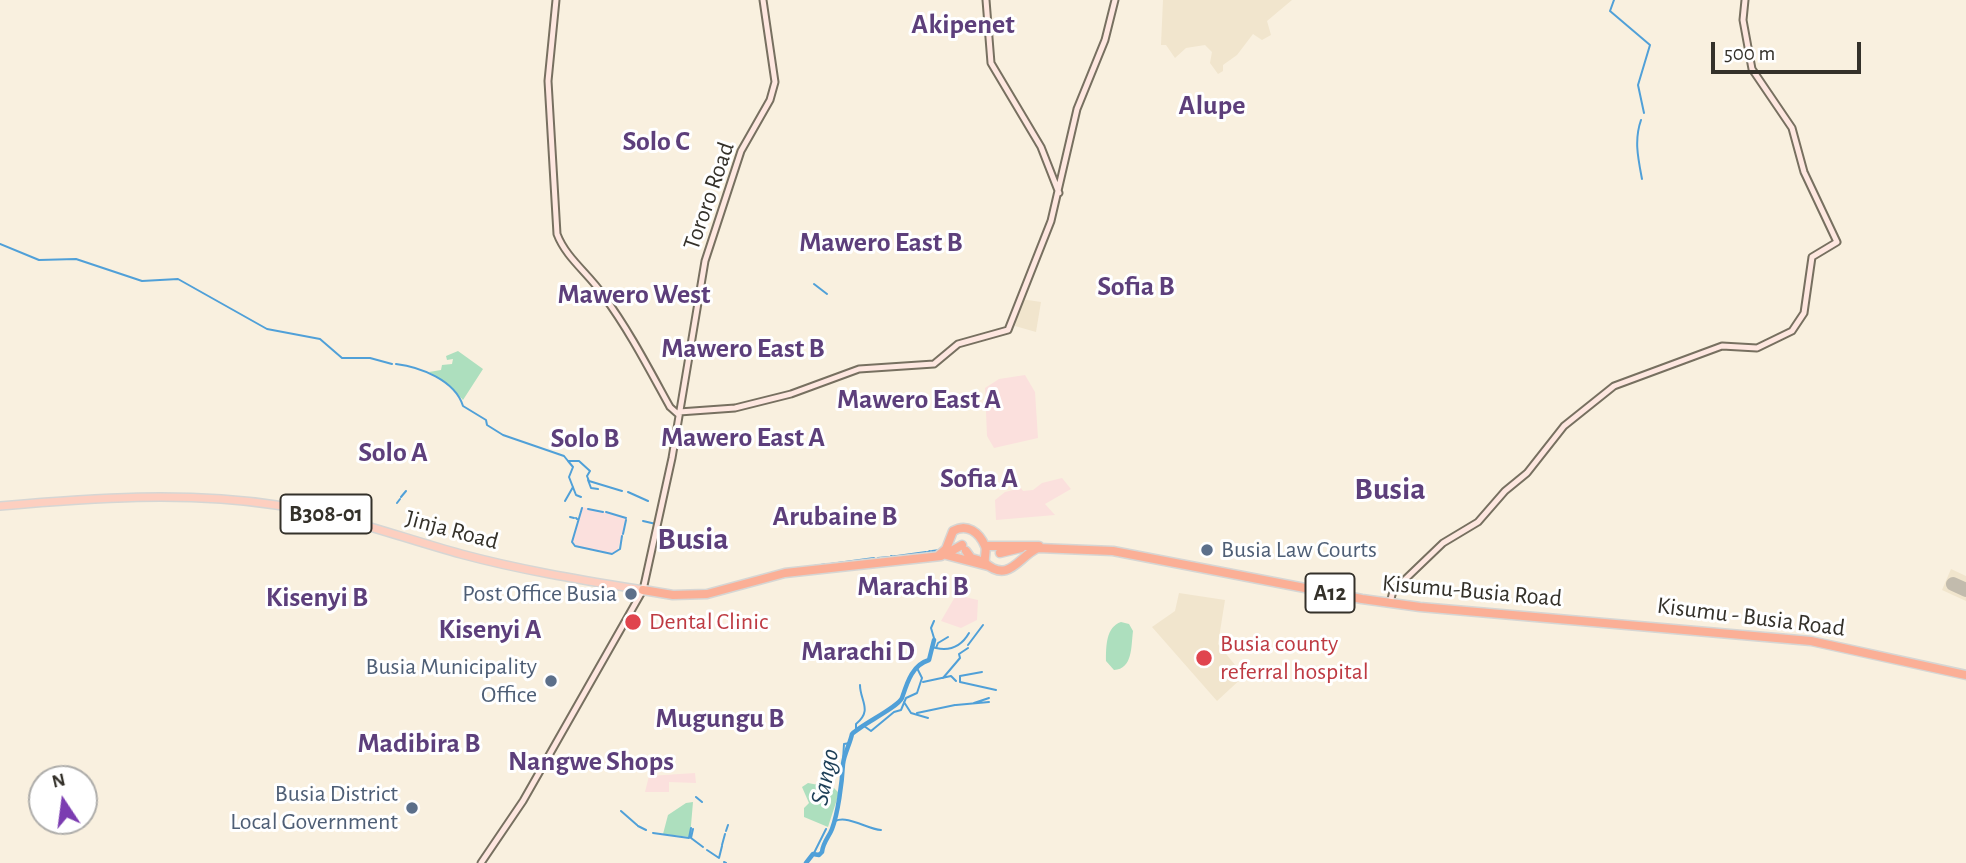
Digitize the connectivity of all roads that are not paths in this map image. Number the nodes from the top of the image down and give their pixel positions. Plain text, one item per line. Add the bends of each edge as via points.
1 (556, 0) edge
2 (763, 0) edge
3 (986, 0) edge
4 (1115, 0) edge
5 (1745, 0) edge
6 (1059, 193) junction
7 (679, 414) junction
8 (0, 506) edge
9 (1022, 546) junction
10 (1049, 547) junction
11 (986, 551) junction
12 (943, 555) junction
13 (1026, 557) junction
14 (643, 590) junction
15 (1390, 603) junction
16 (1613, 623) joint
17 (1966, 676) edge
18 (481, 863) edge

1 - 7 street via 548,81 557,234 621,321 670,408
2 - 7 street, Tororo Road via 776,75 767,107 743,144 708,250
3 - 6 street via 991,63 1041,147
4 - 6 street via 1105,40 1077,109
5 - 15 street via 1743,20 1752,69 1792,128 1804,172 1837,242 1812,257 1800,323 1767,345 1753,349 1722,346 1614,386 1569,422 1478,522 1443,543 1393,592
6 - 7 street via 1006,331 962,342 931,364 859,369 735,408
7 - 14 street, Tororo Road
8 - 14 main road, Jinja Road / B308-01 via 154,497 236,499 328,515 524,569
9 - 10 highway, A12
9 - 11 highway, A12
9 - 11 highway, A12
9 - 13 highway
10 - 13 highway, Kisumu-Busia Road / A12 via 1033,550
10 - 15 highway, Kisumu-Busia Road / A12 via 1113,551
11 - 12 highway
11 - 12 highway via 973,559 963,549
11 - 12 highway via 972,529 958,528
11 - 13 highway, Kisumu-Busia Road / A12 via 1001,570 1013,569
12 - 14 highway, B308-01 via 785,573 707,594
14 - 18 street, Tororo Road via 523,802
15 - 16 highway, Kisumu-Busia Road / A12
16 - 17 highway, Kisumu - Busia Road / A12 via 1811,641

